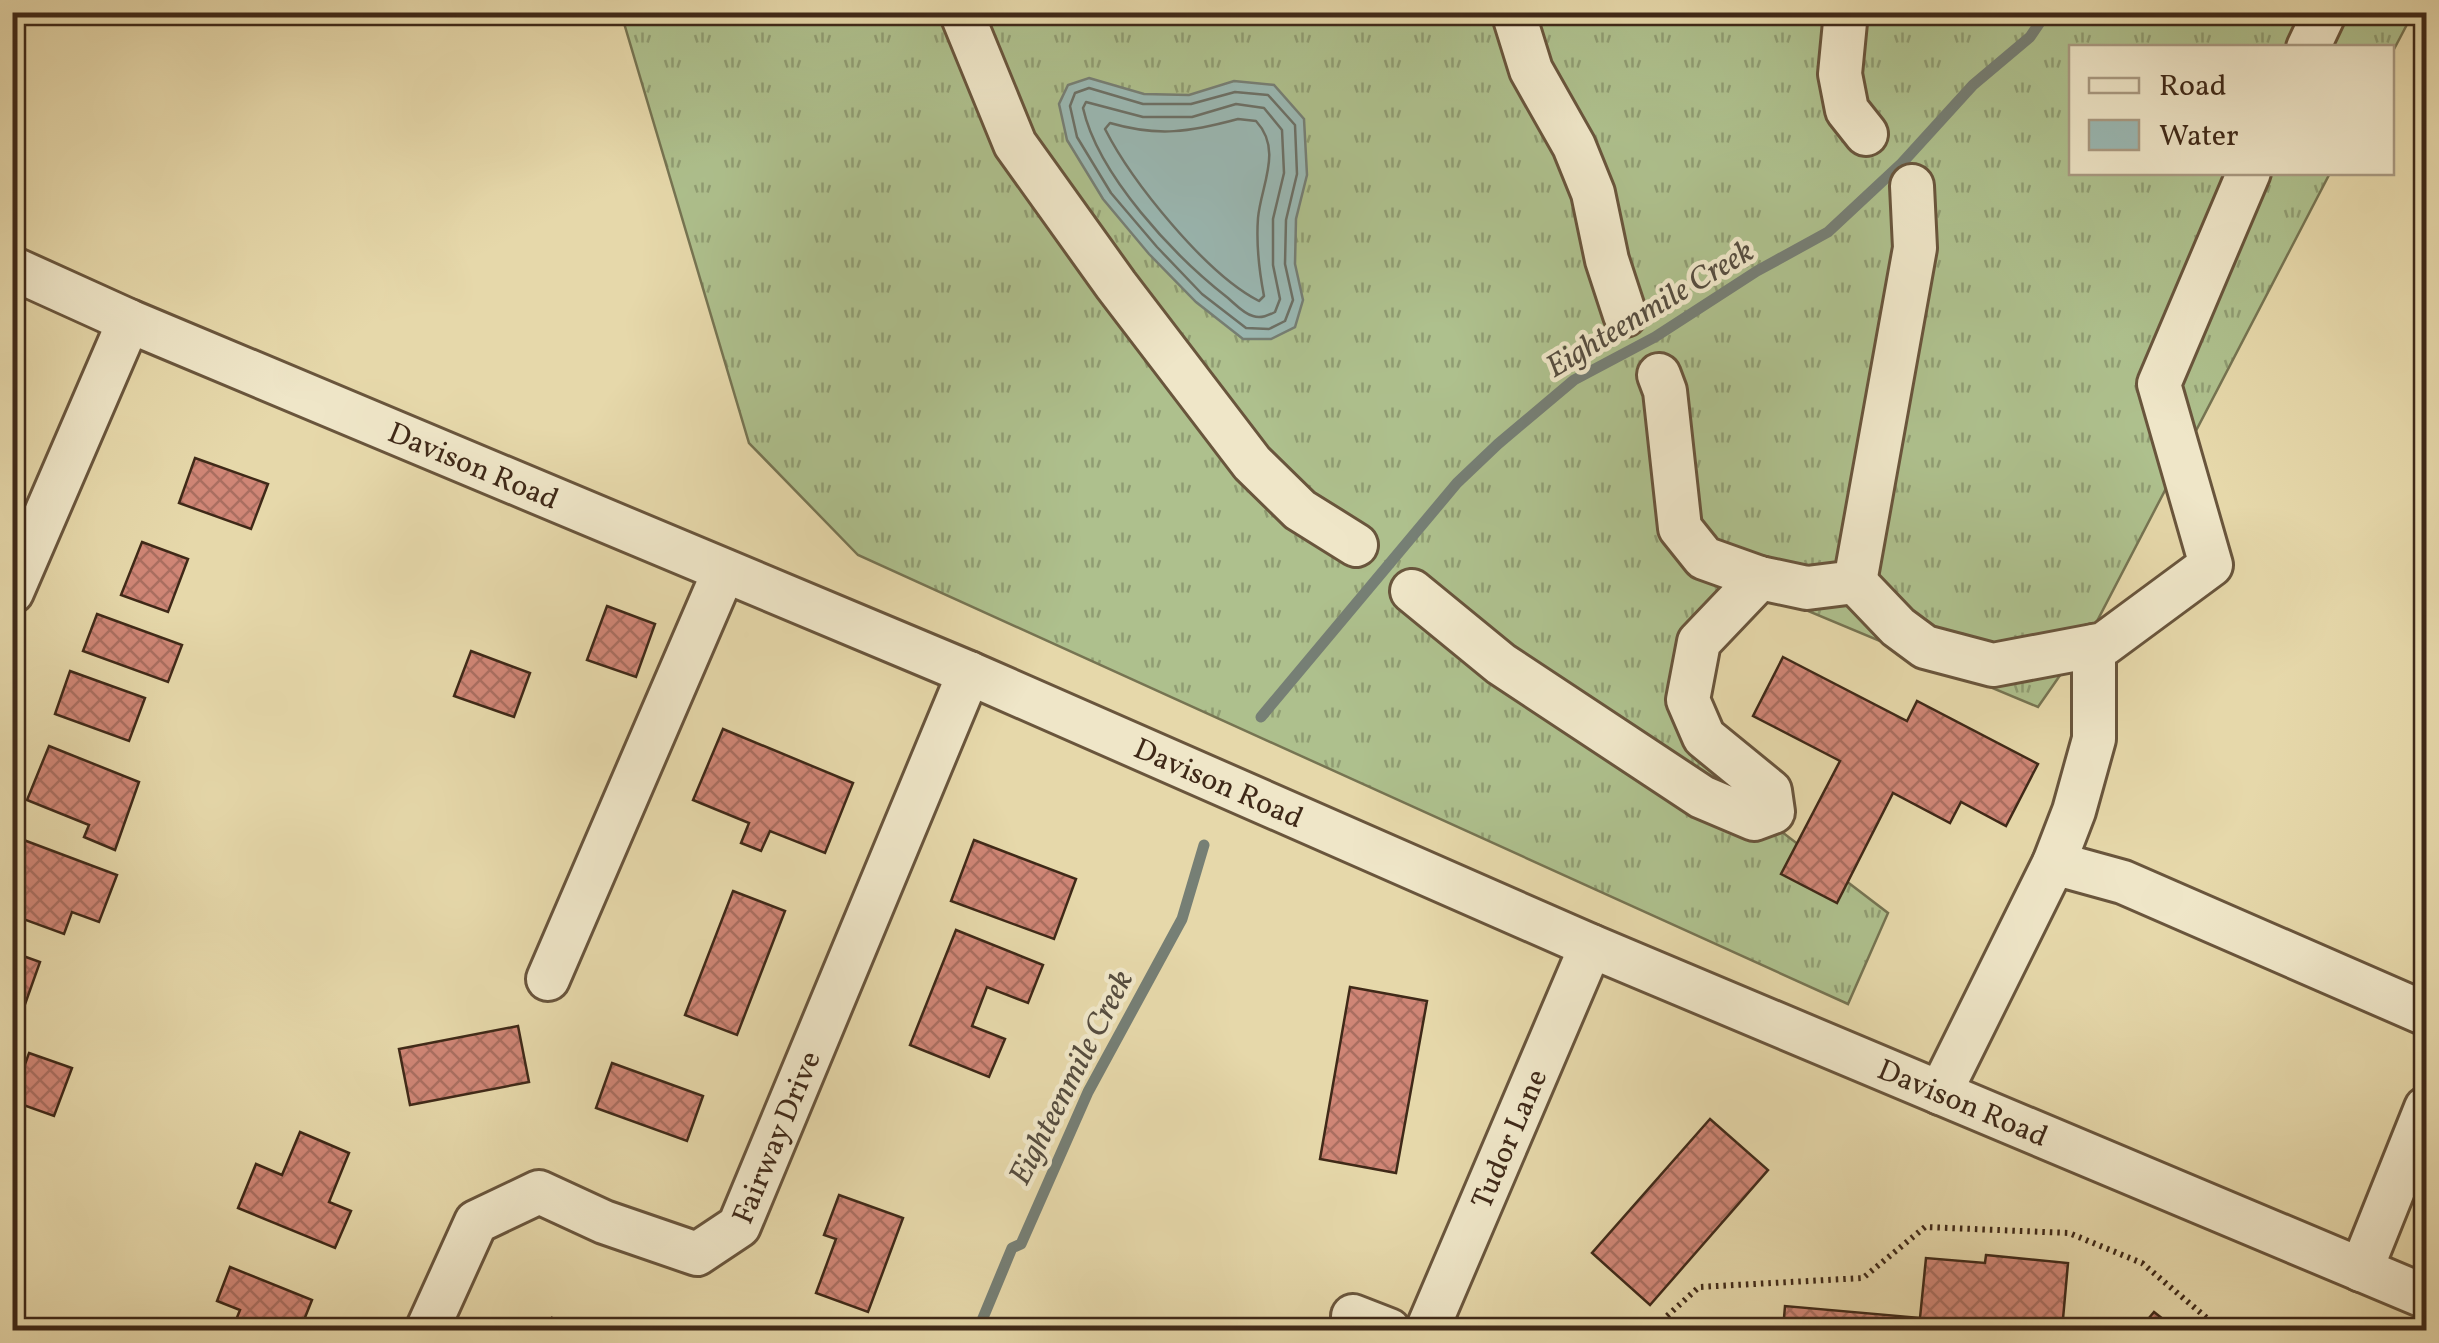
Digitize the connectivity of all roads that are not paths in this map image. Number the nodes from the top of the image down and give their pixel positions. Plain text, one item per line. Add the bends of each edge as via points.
1 (961, 12) edge
2 (1513, 12) edge
3 (1846, 12) edge
4 (2325, 12) edge
5 (2309, 45) edge
6 (1866, 134) dead end
7 (2248, 175) edge
8 (1912, 186) dead end
9 (12, 268) edge
10 (1625, 315) dead end
11 (129, 321) junction
12 (1659, 375) dead end
13 (1356, 545) dead end
14 (724, 570) junction
15 (1760, 578) junction
16 (1855, 582) junction
17 (1412, 590) dead end
18 (12, 592) edge
19 (2094, 646) junction
20 (969, 673) junction
21 (2054, 863) junction
22 (1591, 946) junction
23 (548, 979) dead end
24 (2426, 1014) edge
25 (1940, 1092) junction
26 (2426, 1108) edge
27 (2361, 1270) junction
28 (2426, 1297) edge
29 (427, 1330) edge
30 (1427, 1330) edge

1 - 13 street via 1014,144 1116,285 1252,463 1300,510
2 - 10 street via 1531,70 1593,193
3 - 6 street via 1840,74 1846,110
4 - 5 street
7 - 19 street via 2159,384 2211,565
8 - 16 street via 1914,248
9 - 11 street, Davison Road
11 - 14 street, Davison Road
11 - 18 street
12 - 15 street via 1680,528 1704,558
14 - 20 street, Davison Road
14 - 23 street
15 - 16 street via 1807,588
15 - 17 street via 1700,642 1688,700 1704,737 1770,791 1773,812 1754,819 1702,797 1501,664
16 - 19 street via 1924,647 1993,665
19 - 21 street via 2094,739
20 - 22 street, Davison Road
20 - 29 street, Fairway Drive via 738,1226 698,1254 539,1192 476,1222
21 - 24 street via 2123,882
21 - 25 street
22 - 25 street, Davison Road
22 - 30 street, Tudor Lane
25 - 27 street, Davison Road
26 - 27 street
27 - 28 street, Davison Road

